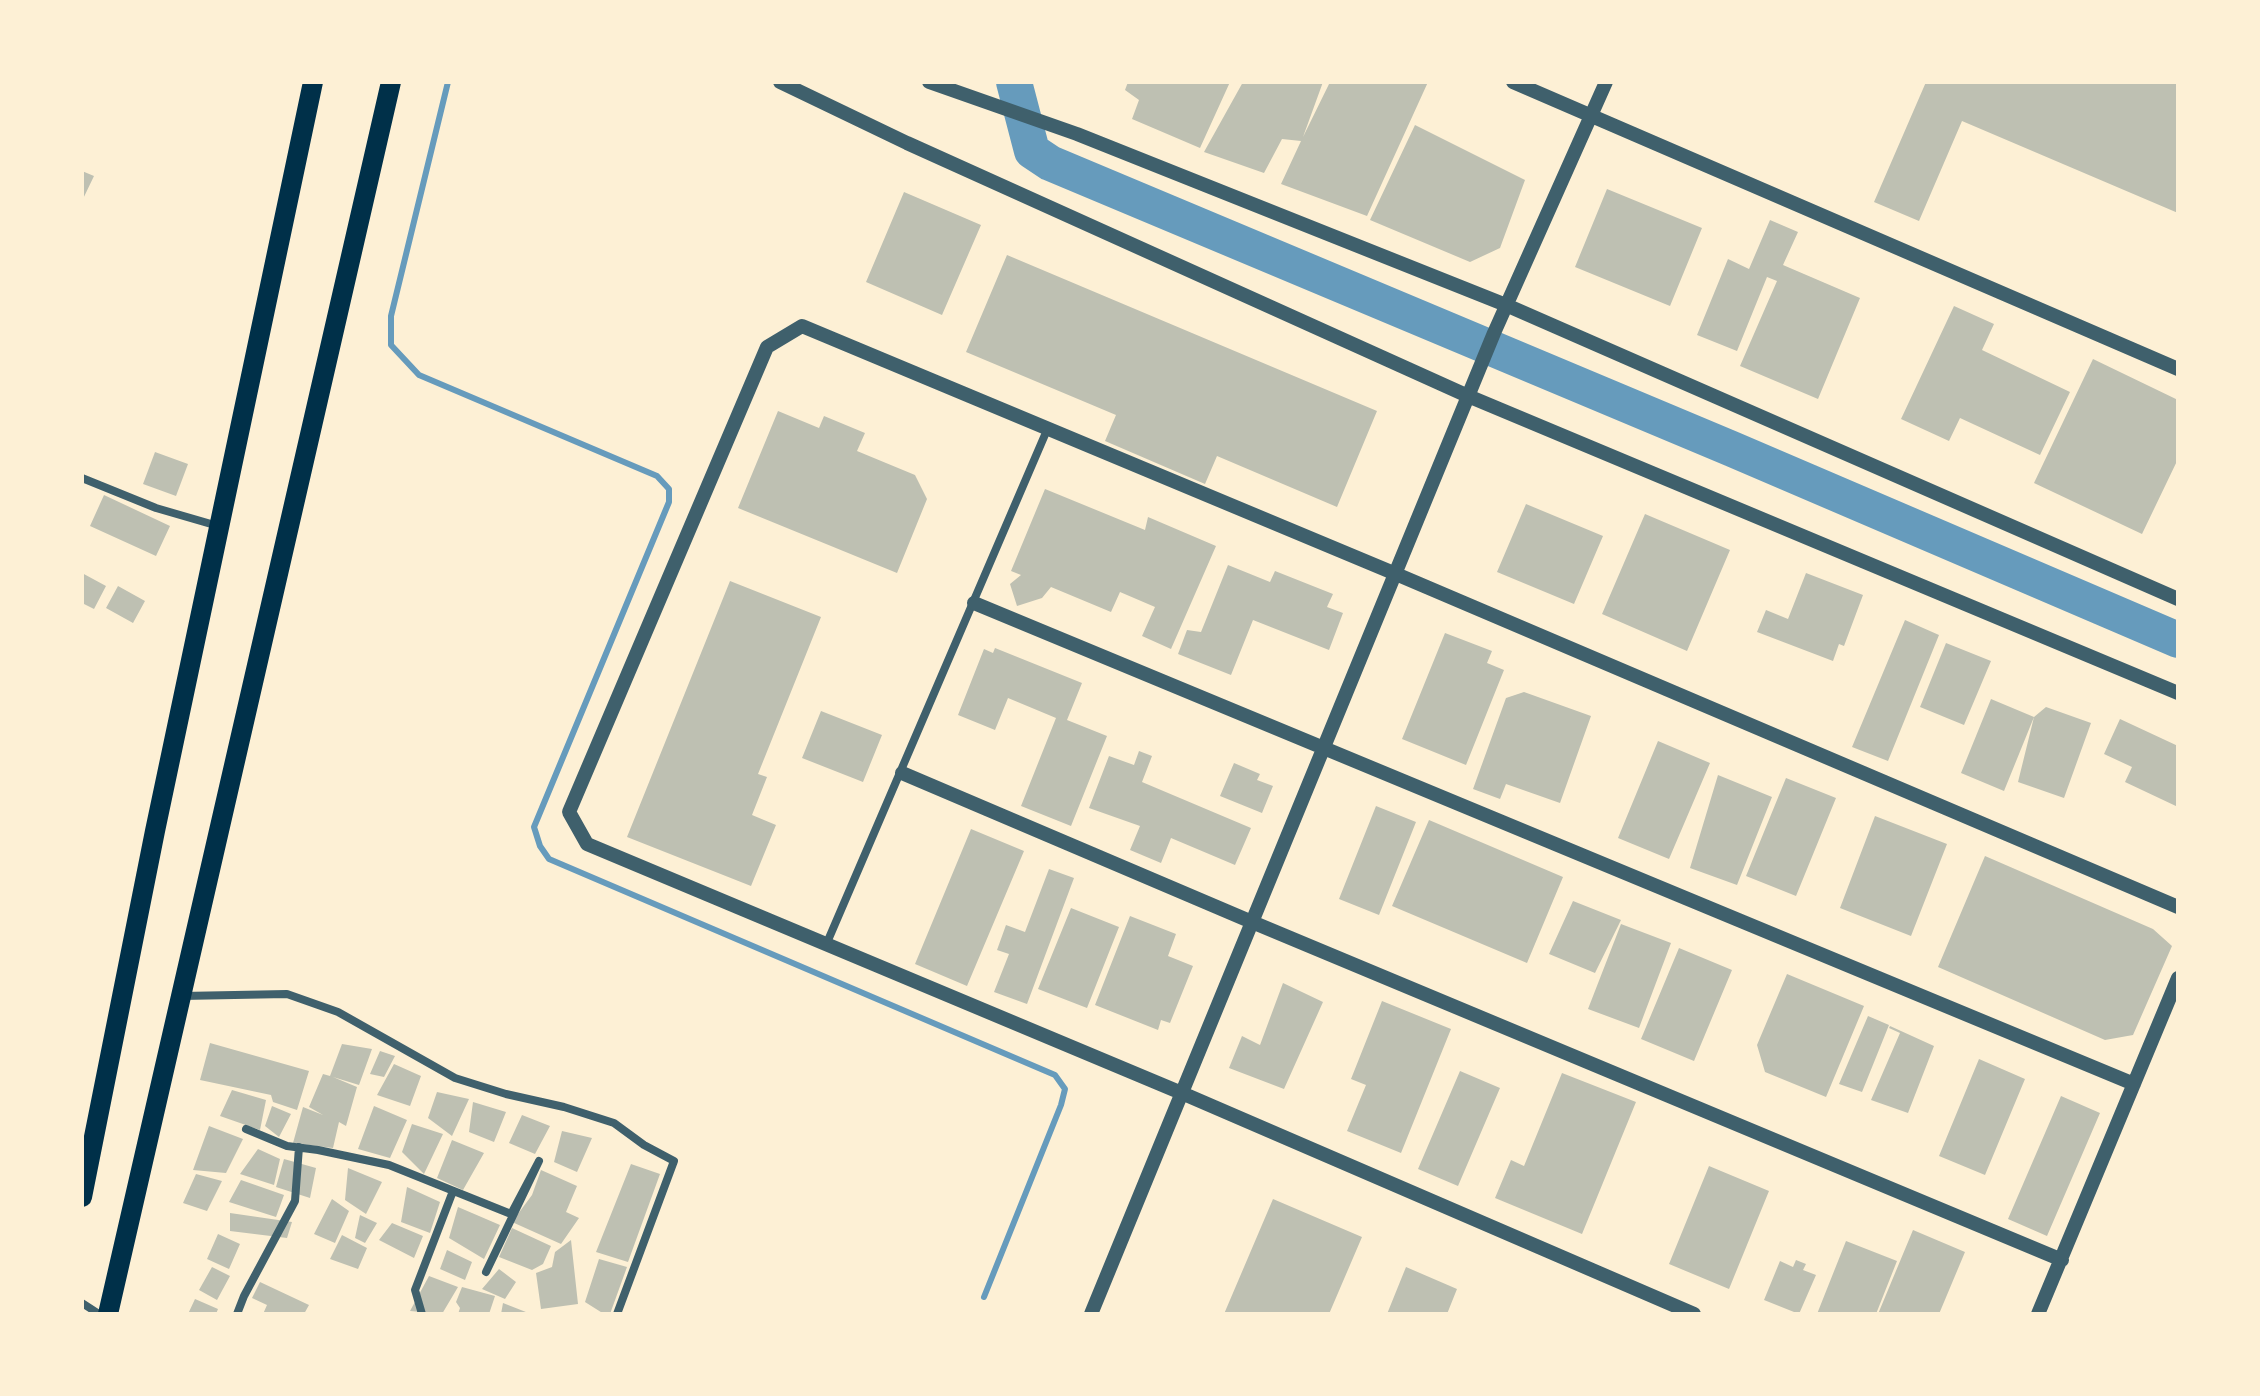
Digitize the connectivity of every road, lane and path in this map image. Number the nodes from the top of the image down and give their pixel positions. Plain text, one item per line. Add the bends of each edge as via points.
1 (313, 82) edge
2 (391, 82) edge
3 (780, 82) edge
4 (929, 82) edge
5 (1513, 82) edge
6 (1606, 82) edge
7 (1592, 115) junction
8 (1506, 305) junction
9 (2178, 369) edge
10 (1468, 396) junction
11 (1047, 430) junction
12 (82, 478) edge
13 (219, 526) junction
14 (1396, 574) junction
15 (2178, 599) edge
16 (974, 603) junction
17 (2178, 693) edge
18 (1324, 750) junction
19 (902, 773) junction
20 (2178, 907) edge
21 (1252, 922) junction
22 (826, 945) junction
23 (2178, 978) edge
24 (181, 996) junction
25 (2134, 1084) junction
26 (1184, 1094) junction
27 (246, 1129) dead end
28 (299, 1147) junction
29 (453, 1191) junction
30 (82, 1197) edge
31 (2062, 1260) junction
32 (486, 1272) dead end
33 (82, 1303) edge
34 (99, 1314) edge
35 (108, 1314) edge
36 (237, 1314) edge
37 (422, 1314) edge
38 (617, 1314) edge
39 (1091, 1314) edge
40 (1694, 1314) edge
41 (2038, 1314) edge

1 - 13 highway
2 - 24 highway
3 - 10 street
4 - 8 street via 1077,134
5 - 7 street
6 - 7 street
7 - 8 street
7 - 9 street
8 - 10 street
8 - 15 street
10 - 14 street
10 - 17 street
11 - 14 street
11 - 16 street
11 - 22 street via 802,326 767,347 569,812 587,844
12 - 13 street
13 - 30 highway
14 - 18 street
14 - 20 street
16 - 18 street
16 - 19 street
18 - 21 street
18 - 25 street
19 - 21 street
19 - 22 street
21 - 26 street
21 - 31 street
22 - 26 street
23 - 25 street
24 - 35 highway
24 - 38 street via 287,994 338,1012 455,1078 614,1123 674,1161
25 - 31 street
26 - 39 street
26 - 40 street
27 - 28 street
28 - 29 street via 389,1165
28 - 36 street via 295,1201
29 - 32 street via 511,1214 539,1161
29 - 37 street via 415,1290
31 - 41 street
33 - 34 street

